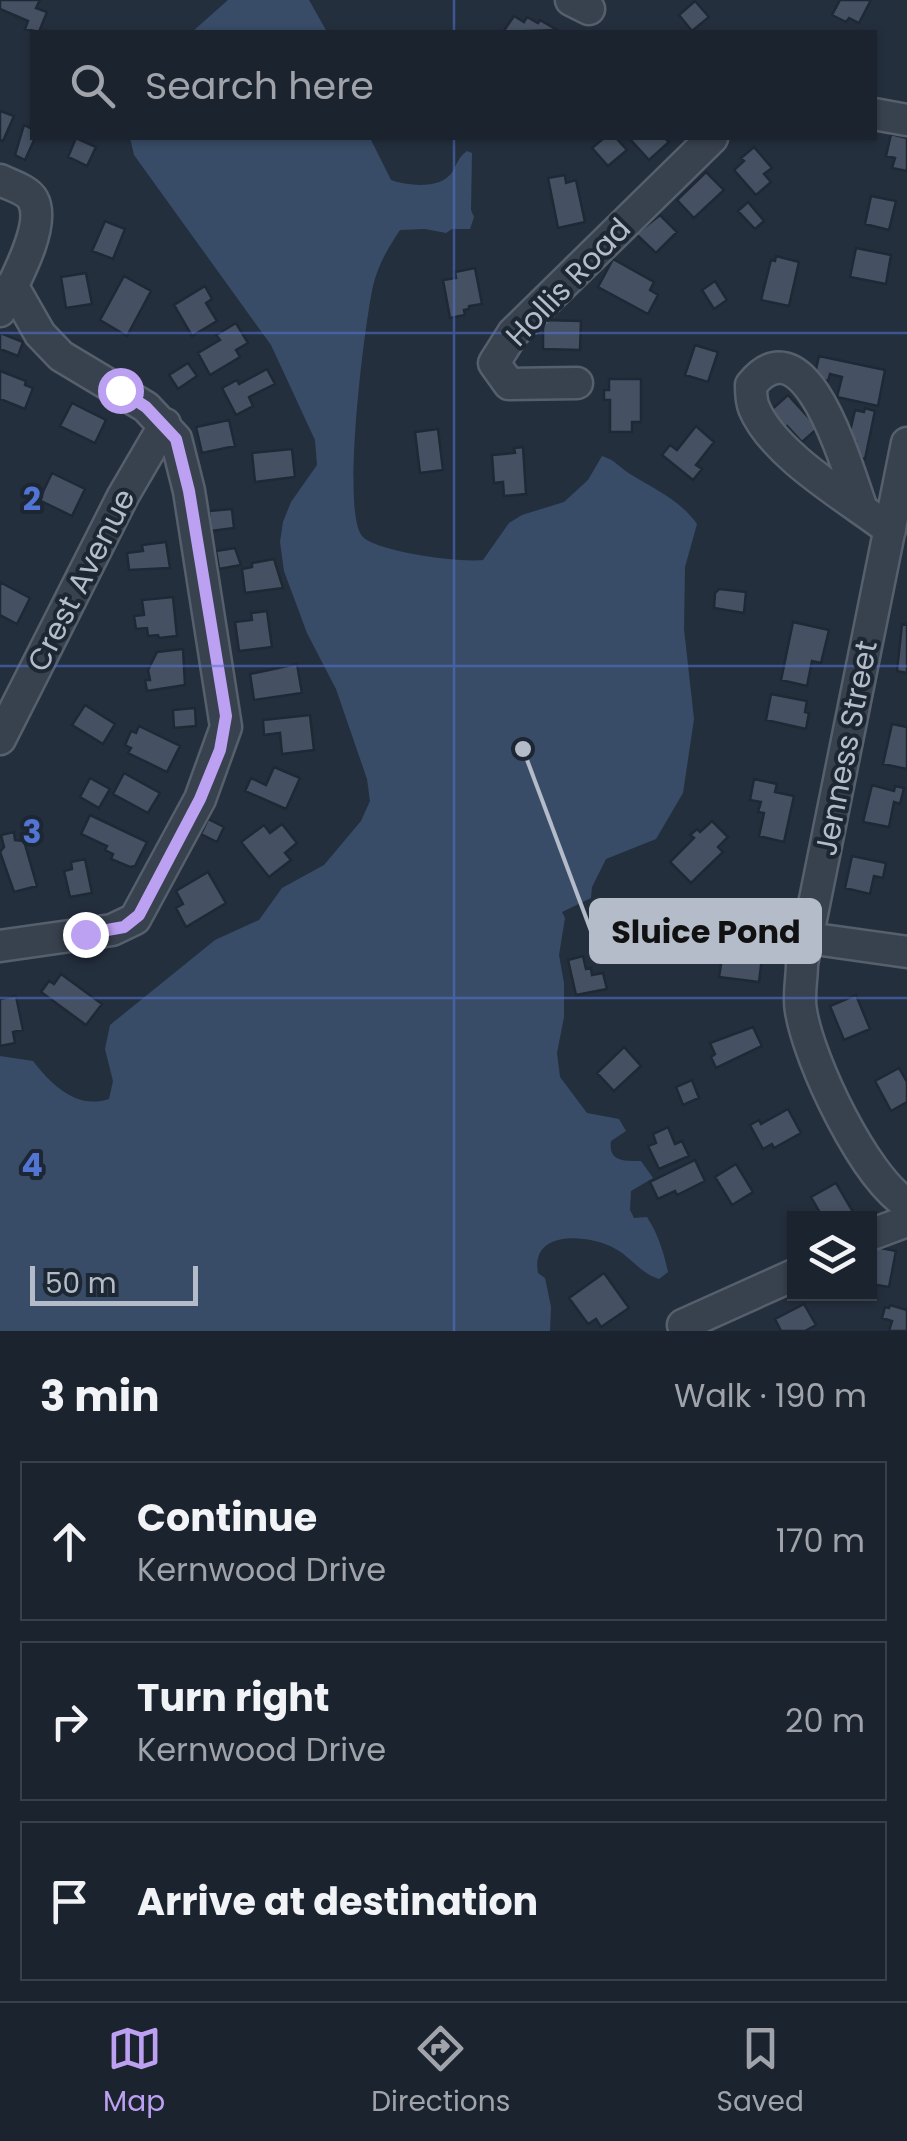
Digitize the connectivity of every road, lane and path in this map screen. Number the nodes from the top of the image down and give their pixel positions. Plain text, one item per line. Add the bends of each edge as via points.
1 (877, 115) edge
2 (907, 120) edge
3 (710, 140) edge
4 (0, 180) edge
5 (6, 298) edge
6 (577, 383) dead end
7 (165, 424) junction
8 (907, 443) edge
9 (862, 508) junction
10 (890, 530) junction
11 (0, 738) edge
12 (808, 938) junction
13 (0, 946) edge
14 (907, 952) edge
15 (907, 1204) edge
16 (907, 1220) edge
17 (877, 1233) edge
18 (787, 1279) edge
19 (683, 1325) dead end

1 - 2 street
3 - 6 street, Hollis Road via 512,333 494,362 509,384
4 - 5 street via 28,194 36,210 36,227
5 - 7 street via 62,356
7 - 11 street, Crest Avenue
7 - 13 street via 176,439 189,491 224,705 220,750 131,923
8 - 10 street, Jenness Street
9 - 9 street via 809,383 794,369 762,371 751,385 762,423 786,450
9 - 10 street
10 - 12 street, Jenness Street
12 - 14 street
12 - 15 street, Jenness Street via 800,1009 819,1068 860,1152
16 - 17 street
18 - 19 street

